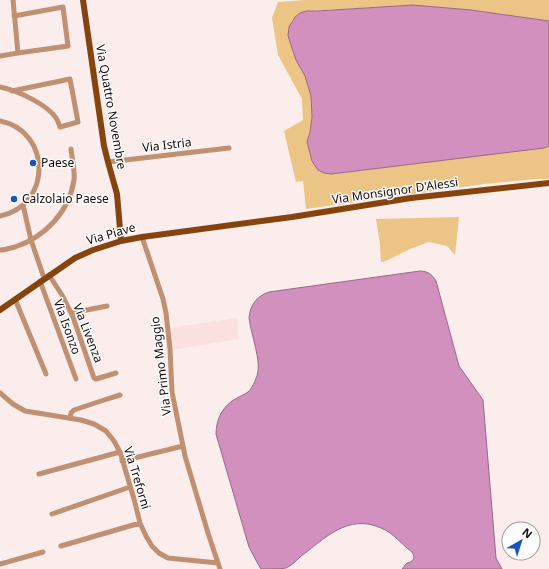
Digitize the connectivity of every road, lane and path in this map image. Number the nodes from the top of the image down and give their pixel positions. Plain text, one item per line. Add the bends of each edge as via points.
1 (13, 0) edge
2 (83, 0) edge
3 (14, 16) junction
4 (18, 53) junction
5 (0, 56) edge
6 (0, 88) edge
7 (12, 91) junction
8 (0, 121) edge
9 (229, 148) dead end
10 (71, 149) dead end
11 (108, 162) junction
12 (549, 183) edge
13 (23, 205) junction
14 (0, 216) edge
15 (245, 223) joint
16 (142, 237) junction
17 (31, 240) junction
18 (121, 241) junction
19 (0, 250) edge
20 (44, 278) junction
21 (15, 299) junction
22 (107, 306) dead end
23 (0, 310) edge
24 (71, 313) junction
25 (116, 373) dead end
26 (46, 374) dead end
27 (76, 379) dead end
28 (0, 394) edge
29 (120, 395) dead end
30 (70, 418) junction
31 (183, 446) junction
32 (120, 452) junction
33 (122, 461) junction
34 (39, 474) dead end
35 (130, 487) junction
36 (52, 514) dead end
37 (140, 523) junction
38 (61, 546) dead end
39 (43, 552) dead end
40 (218, 562) junction
41 (0, 564) edge
42 (220, 569) edge

1 - 3 street
2 - 11 main road, Via Quattro Novembre
3 - 4 street
3 - 4 street via 64,7 68,46
4 - 5 street
6 - 7 street
7 - 7 street via 45,107 56,118 60,127 78,122 70,79
8 - 13 street via 20,129 34,146 38,158 40,166 37,183
9 - 11 street, Via Istria
10 - 17 street via 74,179 70,198 52,226
11 - 18 main road, Via Quattro Novembre via 117,194
12 - 15 main road, Via Monsignor D'Alessi via 411,198
13 - 14 street
13 - 17 street
15 - 16 main road, Via Piave
16 - 18 main road, Via Piave
16 - 31 street, Via Primo Maggio via 166,313 172,392
17 - 19 street
17 - 20 street
18 - 20 main road, Via Piave via 75,258
20 - 21 main road, Via Piave
20 - 24 street, Via Livenza via 62,295
20 - 27 street, Via Isonzo
21 - 23 main road, Via Piave
21 - 26 street
22 - 24 street
24 - 25 street, Via Livenza via 94,378
28 - 30 street, Via Treforni via 25,411
29 - 30 street via 74,410
30 - 32 street, Via Treforni via 101,427 112,436
31 - 33 street
31 - 40 street, Via Primo Maggio
32 - 33 street, Via Treforni
32 - 34 street
33 - 35 street, Via Treforni
35 - 36 street
35 - 37 street, Via Treforni
37 - 38 street
37 - 40 street, Via Treforni via 152,546 164,556 172,559
39 - 41 street
40 - 42 street

